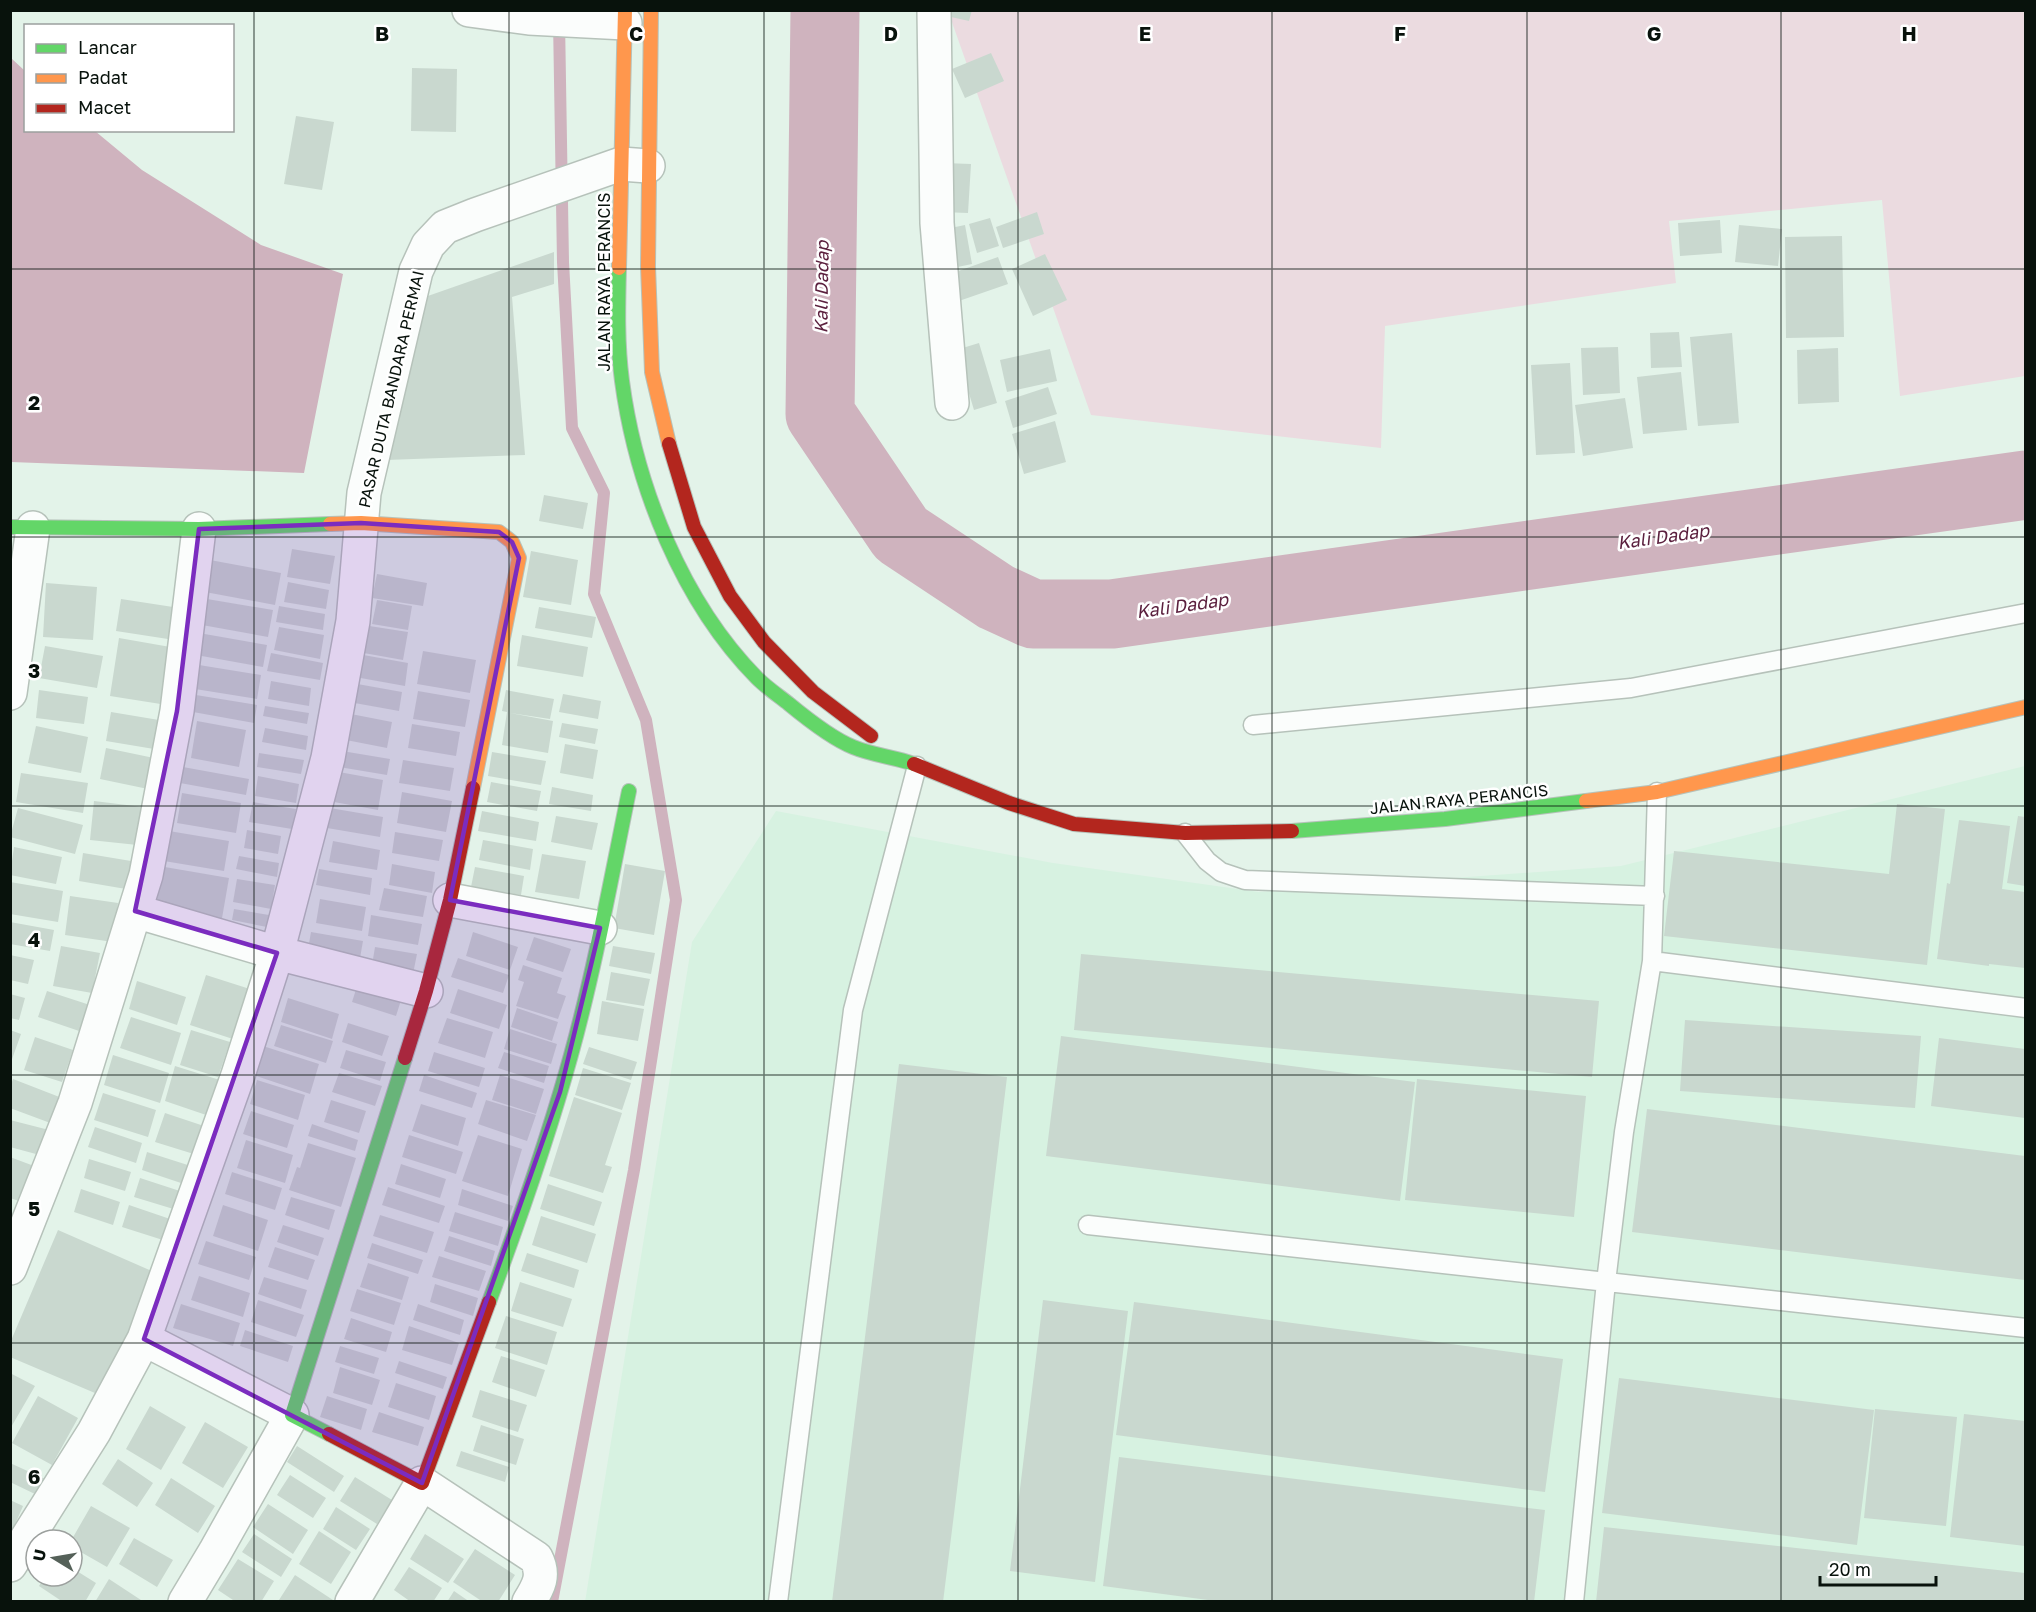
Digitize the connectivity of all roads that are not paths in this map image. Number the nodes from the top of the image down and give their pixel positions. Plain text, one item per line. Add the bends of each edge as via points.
1 (469, 10) edge
2 (934, 10) edge
3 (634, 15) edge
4 (634, 165) junction
5 (952, 403) dead end
6 (361, 523) junction
7 (22, 527) edge
8 (199, 529) junction
9 (2025, 613) edge
10 (10, 693) edge
11 (2025, 707) edge
12 (1253, 725) dead end
13 (898, 758) junction
14 (917, 766) junction
15 (629, 791) dead end
16 (1657, 792) junction
17 (1185, 833) junction
18 (1655, 896) junction
19 (450, 900) junction
20 (135, 911) junction
21 (600, 928) junction
22 (277, 953) junction
23 (1652, 961) junction
24 (426, 991) junction
25 (2025, 1008) edge
26 (1088, 1225) dead end
27 (10, 1268) edge
28 (1606, 1282) junction
29 (2025, 1328) edge
30 (144, 1339) junction
31 (292, 1415) junction
32 (422, 1483) junction
33 (10, 1565) edge
34 (185, 1602) edge
35 (352, 1602) edge
36 (529, 1602) edge
37 (778, 1602) edge
38 (1574, 1602) edge

1 - 3 street via 581,21
2 - 5 street via 937,222
3 - 4 street, JALAN RAYA PERANCIS
3 - 4 street, JALAN RAYA PERANCIS
4 - 6 street, PASAR DUTA BANDARA PERMAI via 562,184 445,227 428,245 416,270 364,493
4 - 13 street, JALAN RAYA PERANCIS via 648,266 652,372 694,527 730,596 764,642 813,692
4 - 13 street, JALAN RAYA PERANCIS via 618,324 622,379 640,465 682,572 714,627 758,678 808,719 854,747
6 - 8 street
6 - 19 street via 499,532 512,542 519,558
6 - 22 street, PASAR DUTA BANDARA PERMAI via 353,621 328,758
7 - 8 street
7 - 10 street
8 - 20 street via 177,711 146,875
9 - 12 lane via 1631,688
11 - 16 street, JALAN RAYA PERANCIS
13 - 14 street, JALAN RAYA PERANCIS
14 - 17 street, JALAN RAYA PERANCIS via 1074,824
14 - 37 lane via 853,1010
15 - 21 street
16 - 17 street, JALAN RAYA PERANCIS via 1445,819 1303,831
16 - 18 lane
17 - 18 lane via 1221,872 1245,880
18 - 23 lane
19 - 21 street
19 - 24 street
20 - 22 street
20 - 27 street via 75,1103
21 - 32 street via 560,1092 516,1227
22 - 24 street
22 - 30 street, PASAR DUTA BANDARA PERMAI
23 - 25 lane
23 - 28 lane via 1624,1132
24 - 31 street
26 - 28 lane
28 - 29 lane
28 - 38 lane
30 - 31 street
30 - 33 street, PASAR DUTA BANDARA PERMAI via 94,1432
31 - 32 street
31 - 34 street
32 - 35 street
32 - 36 street via 536,1558 542,1577

